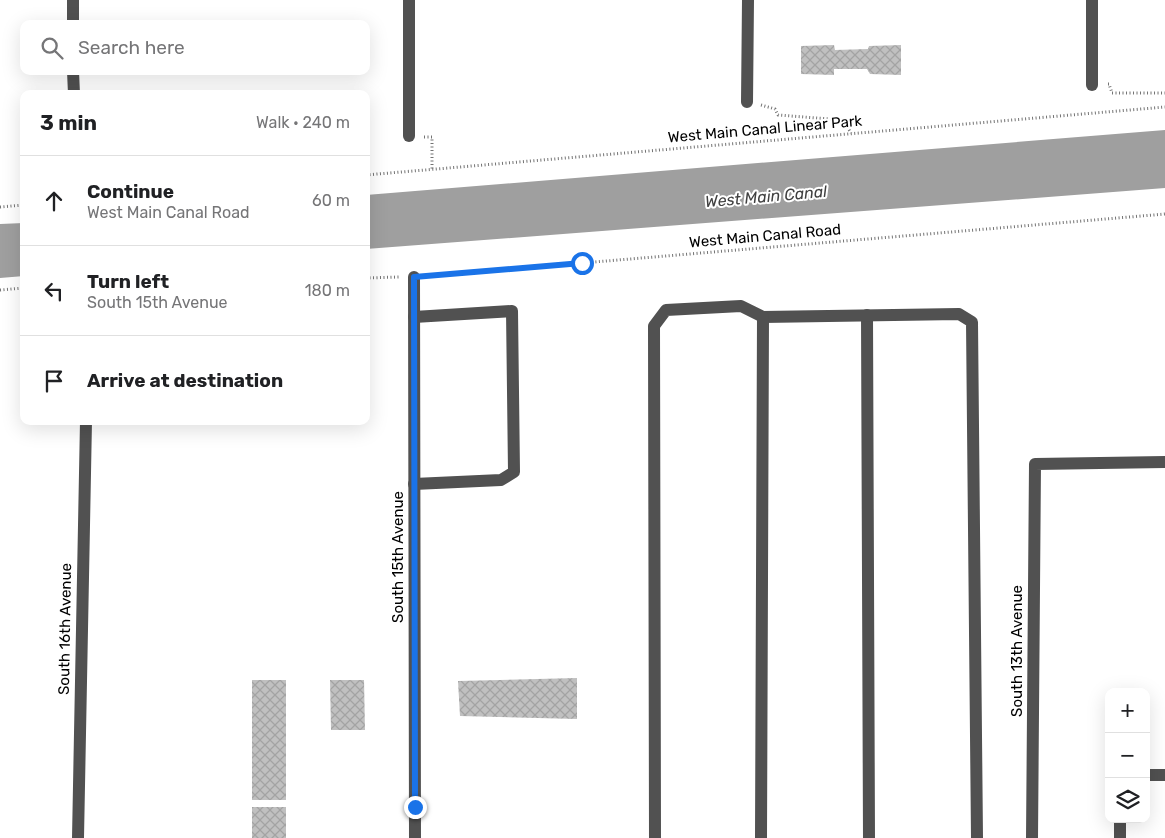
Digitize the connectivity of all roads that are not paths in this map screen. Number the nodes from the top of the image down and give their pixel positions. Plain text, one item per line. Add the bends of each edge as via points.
1 (73, 0) edge
2 (409, 0) edge
3 (748, 0) edge
4 (1092, 0) edge
5 (73, 20) edge
6 (73, 75) edge
7 (1092, 85) dead end
8 (74, 90) edge
9 (747, 102) dead end
10 (408, 136) dead end
11 (414, 277) road end
12 (867, 316) junction
13 (414, 317) junction
14 (763, 318) junction
15 (86, 425) edge
16 (1165, 462) edge
17 (414, 484) junction
18 (1150, 775) edge
19 (1165, 775) edge
20 (1120, 823) edge
21 (78, 838) edge
22 (415, 838) edge
23 (654, 838) edge
24 (761, 838) edge
25 (869, 838) edge
26 (977, 838) edge
27 (1032, 838) edge
28 (1120, 838) edge

1 - 5 street
2 - 10 street
3 - 9 street
4 - 7 street
6 - 8 street
11 - 13 street, South 15th Avenue
12 - 14 street
12 - 25 street
12 - 26 street via 959,314 972,322
13 - 17 street, South 15th Avenue
13 - 17 street via 512,311 514,472 501,480
14 - 23 street via 741,306 666,310 654,326
14 - 24 street
15 - 21 street, South 16th Avenue
16 - 27 street, South 13th Avenue via 1034,464
17 - 22 street, South 15th Avenue
18 - 19 street
20 - 28 street

